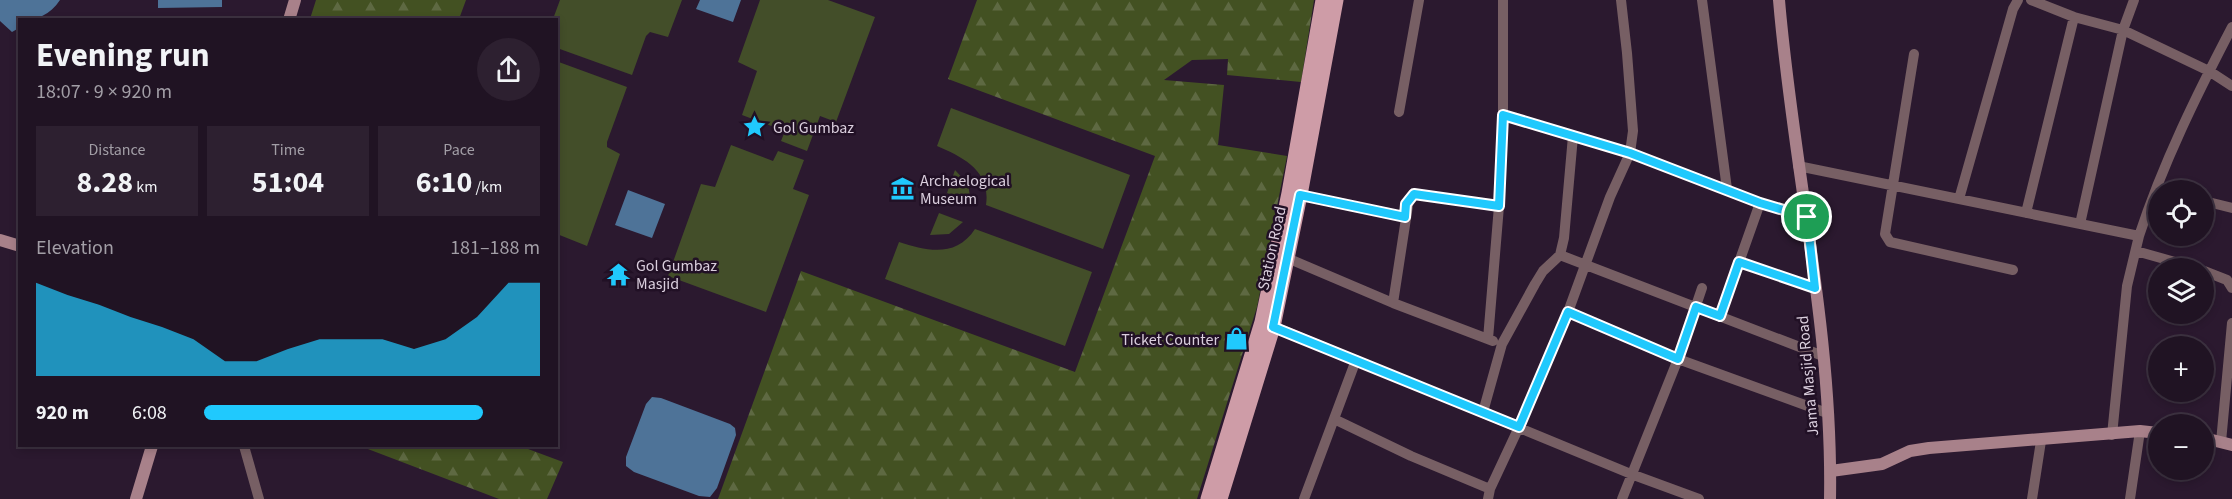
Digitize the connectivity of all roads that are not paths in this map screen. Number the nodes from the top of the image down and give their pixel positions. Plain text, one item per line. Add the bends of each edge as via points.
1 (295, 0) edge
2 (1323, 0) edge
3 (1336, 0) edge
4 (1419, 0) edge
5 (1503, 0) edge
6 (1621, 0) edge
7 (1702, 0) edge
8 (1779, 0) edge
9 (2018, 0) edge
10 (2031, 0) edge
11 (2134, 0) edge
12 (2074, 17) junction
13 (290, 18) edge
14 (2232, 27) edge
15 (2123, 30) junction
16 (1914, 54) dead end
17 (2209, 71) junction
18 (2232, 86) edge
19 (1399, 112) dead end
20 (1503, 115) junction
21 (1578, 137) junction
22 (1630, 153) junction
23 (1798, 166) junction
24 (2160, 180) edge
25 (1892, 185) junction
26 (1727, 189) junction
27 (1300, 195) junction
28 (1959, 199) junction
29 (1760, 203) junction
30 (2214, 204) edge
31 (1499, 206) junction
32 (2232, 208) edge
33 (2148, 212) edge
34 (2026, 213) junction
35 (1405, 217) junction
36 (1807, 217) junction
37 (2080, 224) junction
38 (2139, 236) junction
39 (0, 240) edge
40 (18, 245) edge
41 (2136, 251) junction
42 (1560, 255) junction
43 (1287, 258) junction
44 (2161, 258) edge
45 (1739, 262) junction
46 (1586, 265) junction
47 (2013, 270) dead end
48 (2214, 274) edge
49 (1702, 288) dead end
50 (1815, 288) junction
51 (2232, 288) edge
52 (1393, 303) junction
53 (1696, 307) junction
54 (1568, 312) junction
55 (1720, 316) junction
56 (2232, 323) edge
57 (1268, 324) junction
58 (1488, 339) junction
59 (1502, 344) junction
60 (1823, 356) junction
61 (1678, 359) junction
62 (1356, 360) junction
63 (1484, 412) junction
64 (1827, 413) junction
65 (1334, 419) junction
66 (1519, 427) junction
67 (2140, 431) junction
68 (2148, 432) edge
69 (2112, 435) junction
70 (2041, 441) junction
71 (2226, 443) edge
72 (152, 447) edge
73 (244, 447) edge
74 (1831, 471) junction
75 (1631, 474) junction
76 (1489, 494) edge
77 (136, 499) edge
78 (259, 499) edge
79 (1208, 499) edge
80 (1220, 499) edge
81 (1304, 499) edge
82 (1622, 499) edge
83 (1699, 499) edge
84 (1830, 499) edge
85 (2032, 499) edge
86 (2130, 499) edge

1 - 13 street
2 - 57 main road, Station Road
3 - 27 main road, Station Road
4 - 19 street
5 - 20 street
6 - 22 street via 1633,131
7 - 26 street
8 - 23 street, Jama Masjid Road
9 - 28 street
10 - 12 street
11 - 15 street
12 - 15 street
12 - 34 street
14 - 17 street
15 - 17 street
15 - 37 street
16 - 25 street
17 - 18 street
17 - 24 street
20 - 21 street
20 - 31 street
21 - 22 street
21 - 42 street via 1572,151
22 - 26 street
22 - 46 street
23 - 25 street
23 - 36 street, Jama Masjid Road
25 - 28 street
25 - 47 street via 1885,234 1890,242
26 - 29 street
27 - 35 street
27 - 43 main road, Station Road
28 - 34 street
29 - 36 street
29 - 45 street
30 - 32 street
31 - 35 street via 1414,194 1406,204
31 - 58 street
33 - 38 street
34 - 37 street
35 - 52 street
36 - 50 street, Jama Masjid Road
37 - 38 street
38 - 41 street
39 - 40 street
41 - 44 street
41 - 69 street via 2127,286
42 - 46 street
42 - 59 street via 1543,271
43 - 52 street
43 - 57 main road, Station Road
45 - 50 street
45 - 55 street
46 - 53 street
46 - 54 street
48 - 51 street via 2227,280
49 - 53 street
50 - 60 street, Jama Masjid Road
52 - 58 street
53 - 55 street
53 - 61 street
54 - 61 street
54 - 66 street
55 - 60 street
56 - 71 street
57 - 62 street
57 - 79 main road, Station Road
57 - 80 main road, Station Road
58 - 59 street
59 - 63 street
60 - 64 street, Jama Masjid Road
61 - 64 street
61 - 75 street
62 - 63 street
62 - 65 street
63 - 66 street
64 - 74 street, Jama Masjid Road
65 - 76 street
65 - 81 street
66 - 75 street
66 - 76 street
67 - 68 street
67 - 69 street
67 - 86 street
69 - 70 street
70 - 74 street via 1929,448 1882,464
70 - 85 street
72 - 77 street
73 - 78 street
74 - 84 street, Jama Masjid Road
75 - 82 street
75 - 83 street

